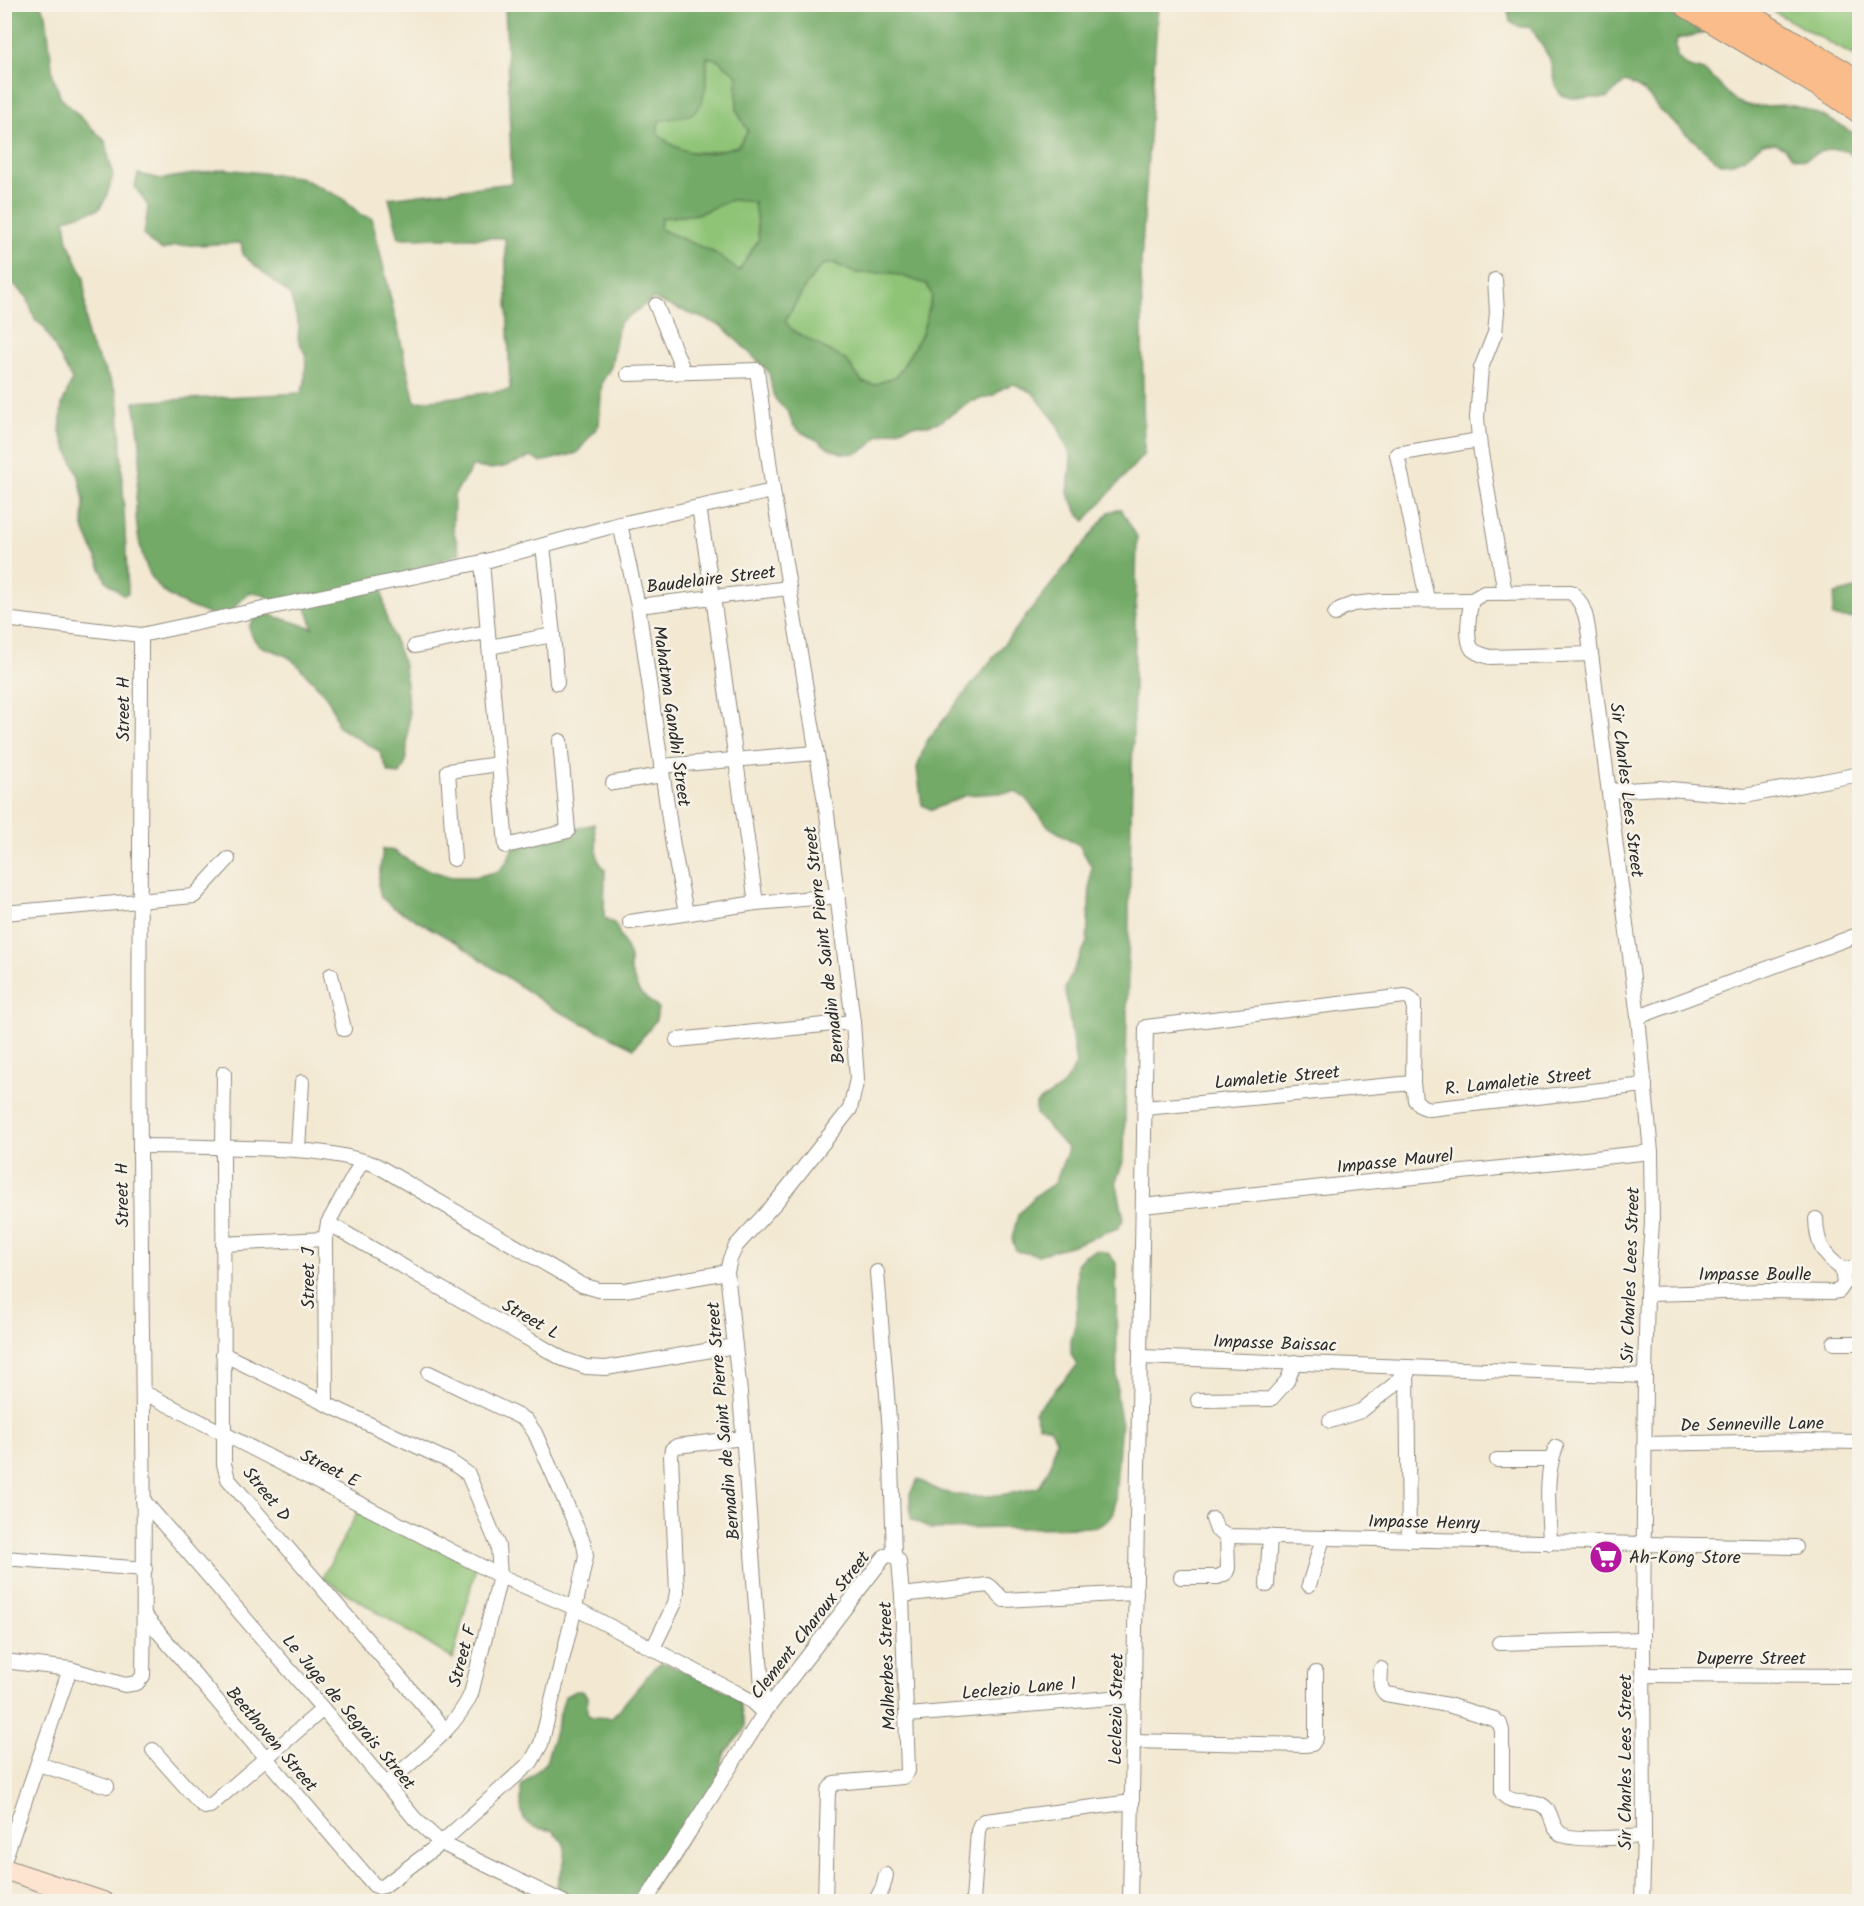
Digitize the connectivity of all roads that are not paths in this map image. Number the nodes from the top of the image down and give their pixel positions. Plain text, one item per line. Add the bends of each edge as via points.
1 (1688, 4) edge
2 (1726, 4) edge
3 (1860, 85) edge
4 (1860, 110) edge
5 (1495, 280) dead end
6 (656, 305) dead end
7 (684, 372) junction
8 (628, 374) dead end
9 (1479, 440) junction
10 (773, 491) junction
11 (699, 507) junction
12 (620, 524) junction
13 (543, 546) junction
14 (482, 562) junction
15 (789, 588) junction
16 (1504, 593) junction
17 (713, 597) junction
18 (1427, 599) junction
19 (1472, 600) junction
20 (638, 606) junction
21 (1335, 614) dead end
22 (4, 619) edge
23 (488, 632) junction
24 (141, 635) junction
25 (553, 635) junction
26 (416, 646) dead end
27 (489, 647) junction
28 (1591, 654) junction
29 (557, 683) dead end
30 (560, 741) dead end
31 (816, 753) junction
32 (736, 759) junction
33 (499, 765) junction
34 (661, 770) junction
35 (1860, 774) edge
36 (613, 783) dead end
37 (1609, 791) junction
38 (228, 859) dead end
39 (454, 859) dead end
40 (838, 896) junction
41 (141, 900) junction
42 (756, 903) junction
43 (4, 913) edge
44 (686, 913) junction
45 (630, 922) dead end
46 (1860, 934) edge
47 (331, 975) dead end
48 (1638, 1017) junction
49 (853, 1022) junction
50 (344, 1029) dead end
51 (677, 1040) dead end
52 (224, 1073) dead end
53 (302, 1082) dead end
54 (1413, 1083) junction
55 (1645, 1085) junction
56 (1145, 1108) junction
57 (140, 1146) junction
58 (222, 1147) junction
59 (298, 1149) junction
60 (1651, 1152) junction
61 (362, 1161) junction
62 (1143, 1206) junction
63 (1816, 1219) dead end
64 (328, 1222) junction
65 (325, 1239) junction
66 (223, 1244) junction
67 (1860, 1267) edge
68 (1842, 1269) junction
69 (727, 1272) junction
70 (877, 1272) dead end
71 (1647, 1294) junction
72 (1834, 1343) dead end
73 (1860, 1343) edge
74 (735, 1346) junction
75 (223, 1354) junction
76 (1141, 1357) junction
77 (1295, 1362) junction
78 (1407, 1368) junction
79 (429, 1372) dead end
80 (1645, 1376) junction
81 (143, 1392) junction
82 (1198, 1400) dead end
83 (326, 1404) junction
84 (1330, 1421) dead end
85 (224, 1434) junction
86 (743, 1438) junction
87 (1860, 1442) edge
88 (1645, 1444) junction
89 (1497, 1460) dead end
90 (143, 1500) junction
91 (1213, 1519) dead end
92 (1227, 1536) junction
93 (1270, 1536) junction
94 (1323, 1538) junction
95 (1409, 1540) junction
96 (1550, 1543) junction
97 (1644, 1543) junction
98 (1796, 1546) dead end
99 (894, 1555) junction
100 (4, 1558) edge
101 (145, 1569) junction
102 (500, 1576) junction
103 (1180, 1577) dead end
104 (1267, 1585) dead end
105 (1309, 1585) dead end
106 (1136, 1593) junction
107 (903, 1595) junction
108 (575, 1608) junction
109 (144, 1616) junction
110 (1643, 1640) junction
111 (1499, 1644) dead end
112 (653, 1648) junction
113 (4, 1660) edge
114 (1381, 1669) dead end
115 (70, 1670) junction
116 (1316, 1673) dead end
117 (1643, 1675) junction
118 (1860, 1676) edge
119 (1134, 1696) junction
120 (323, 1708) junction
121 (764, 1713) junction
122 (908, 1715) junction
123 (445, 1730) junction
124 (1133, 1741) junction
125 (153, 1750) dead end
126 (265, 1759) junction
127 (38, 1764) junction
128 (387, 1784) junction
129 (107, 1786) dead end
130 (1132, 1802) junction
131 (1644, 1836) junction
132 (441, 1843) junction
133 (4, 1861) edge
134 (4, 1869) edge
135 (886, 1875) dead end
136 (974, 1900) edge
137 (648, 1901) edge
138 (103, 1902) edge
139 (563, 1902) edge
140 (825, 1902) edge
141 (875, 1902) edge
142 (1130, 1902) edge
143 (1642, 1902) edge

1 - 4 highway
2 - 3 highway
5 - 9 street via 1495,333 1480,368
6 - 7 street
7 - 8 street
7 - 10 street, Bernadin de Saint Pierre Street via 757,370
9 - 16 street
9 - 18 street via 1397,454
10 - 11 street
10 - 15 street, Bernadin de Saint Pierre Street
11 - 12 street
11 - 17 street
12 - 13 street
12 - 20 street, Mahatma Gandhi Street
13 - 14 street
13 - 25 street
14 - 23 street
14 - 24 street
15 - 17 street, Baudelaire Street
15 - 31 street, Bernadin de Saint Pierre Street
16 - 19 street, Sir Charles Lees Street via 1484,593
16 - 28 street, Sir Charles Lees Street via 1571,592 1584,609
17 - 20 street, Baudelaire Street
17 - 32 street
18 - 19 street, Sir Charles Lees Street
18 - 21 street, Sir Charles Lees Street via 1353,604
19 - 28 street via 1469,641 1479,654
20 - 34 street, Mahatma Gandhi Street
22 - 24 street
23 - 26 street
23 - 27 street
24 - 41 street, Street H
25 - 27 street
25 - 29 street
27 - 33 street
28 - 37 street, Sir Charles Lees Street
30 - 33 street via 568,831 506,846
31 - 32 street
31 - 40 street, Bernadin de Saint Pierre Street
32 - 34 street
32 - 42 street
33 - 39 street via 448,771
34 - 36 street
34 - 44 street, Mahatma Gandhi Street
35 - 37 street via 1745,796 1660,788
37 - 48 street, Sir Charles Lees Street
38 - 41 street via 194,896
40 - 42 street
40 - 49 street, Bernadin de Saint Pierre Street
41 - 43 street
41 - 57 street, Street H
42 - 44 street
44 - 45 street
46 - 48 street
47 - 50 street
48 - 55 street, Sir Charles Lees Street
49 - 51 street
49 - 69 street, Bernadin de Saint Pierre Street via 857,1079 850,1109 736,1246
52 - 58 street, Street D
53 - 59 street
54 - 55 street, R. Lamaletie Street via 1416,1100 1429,1109
54 - 56 street, Lamaletie Street
54 - 56 street, Leclezio Street via 1414,1002 1405,996 1146,1027
55 - 60 street, Sir Charles Lees Street
56 - 62 street, Leclezio Street
57 - 58 street
57 - 81 street, Street H
58 - 59 street
58 - 66 street, Street D
59 - 61 street
60 - 62 street, Impasse Maurel
60 - 71 street, Sir Charles Lees Street
61 - 64 street, Street J
61 - 69 street via 582,1285 599,1290 625,1290
62 - 76 street, Leclezio Street
63 - 68 street via 1822,1249
64 - 65 street, Street J
64 - 74 street, Street L via 564,1359 586,1367 606,1368
65 - 66 street
65 - 83 street, Street J
66 - 75 street, Street D
67 - 68 street
68 - 71 street, Impasse Boulle via 1844,1284 1833,1292
69 - 74 street, Bernadin de Saint Pierre Street
70 - 99 street, Clement Charoux Street via 890,1432
71 - 80 street, Sir Charles Lees Street
72 - 73 street
74 - 86 street, Bernadin de Saint Pierre Street
75 - 83 street, Street F
75 - 85 street, Street D
76 - 77 street, Impasse Baissac
76 - 106 street, Leclezio Street
77 - 78 street, Impasse Baissac
77 - 82 street via 1287,1381 1271,1399
78 - 80 street, Impasse Baissac
78 - 84 street via 1395,1384 1361,1412
78 - 95 street
79 - 108 street via 526,1419 535,1432 585,1544
80 - 88 street, Sir Charles Lees Street
81 - 85 street, Street E
81 - 90 street, Street H
83 - 102 street, Street F via 451,1462 468,1474 498,1546
85 - 102 street, Street E
85 - 123 street, Street D via 228,1479
86 - 112 street via 672,1449 677,1592
86 - 121 street, Bernadin de Saint Pierre Street
87 - 88 street, De Senneville Lane
88 - 97 street, Sir Charles Lees Street
89 - 96 street via 1553,1454
90 - 101 street, Street H
90 - 120 street, Le Juge de Segrais Street
91 - 92 street via 1217,1530
92 - 93 street, Impasse Henry
92 - 103 street via 1226,1573 1218,1577
93 - 94 street, Impasse Henry
93 - 104 street
94 - 95 street, Impasse Henry
94 - 105 street
95 - 96 street, Impasse Henry
96 - 97 street, Impasse Henry
97 - 98 street, Impasse Henry
97 - 110 street, Sir Charles Lees Street
99 - 107 street, Malherbes Street via 899,1561
99 - 121 street, Clement Charoux Street via 885,1556
100 - 101 street
101 - 109 street, Street H
102 - 108 street, Street E
102 - 123 street, Street F via 471,1694 465,1708
106 - 107 street via 1004,1600 988,1585
106 - 119 street, Leclezio Street
107 - 122 street, Malherbes Street
108 - 112 street, Street E
108 - 132 street via 541,1744 531,1762
109 - 115 street, Street H via 143,1676 137,1683 125,1685
109 - 126 street, Beethoven Street
110 - 111 street
110 - 117 street, Sir Charles Lees Street
112 - 121 street, Street E via 740,1694
113 - 115 street
114 - 131 street via 1380,1686 1386,1694 1448,1705 1500,1724 1502,1793 1510,1800 1544,1806 1553,1827 1561,1834 1572,1838
115 - 127 street
116 - 124 street via 1316,1738 1305,1746
117 - 118 street, Duperre Street
117 - 131 street, Sir Charles Lees Street
119 - 122 street, Leclezio Lane 1
119 - 124 street, Leclezio Street
120 - 126 street
120 - 128 street, Le Juge de Segrais Street
121 - 137 street, Clement Charoux Street
122 - 140 street, Malherbes Street via 908,1771 903,1777 834,1783 828,1791
123 - 128 street, Street F
124 - 130 street, Leclezio Street
125 - 126 street via 205,1807
126 - 132 street, Beethoven Street via 374,1885 384,1886
127 - 129 street
127 - 133 street
128 - 132 street, Le Juge de Segrais Street via 415,1820
130 - 136 street via 985,1821 978,1831
130 - 142 street, Leclezio Street
131 - 143 street, Sir Charles Lees Street
132 - 139 street, Le Juge de Segrais Street
134 - 138 street
135 - 141 street

